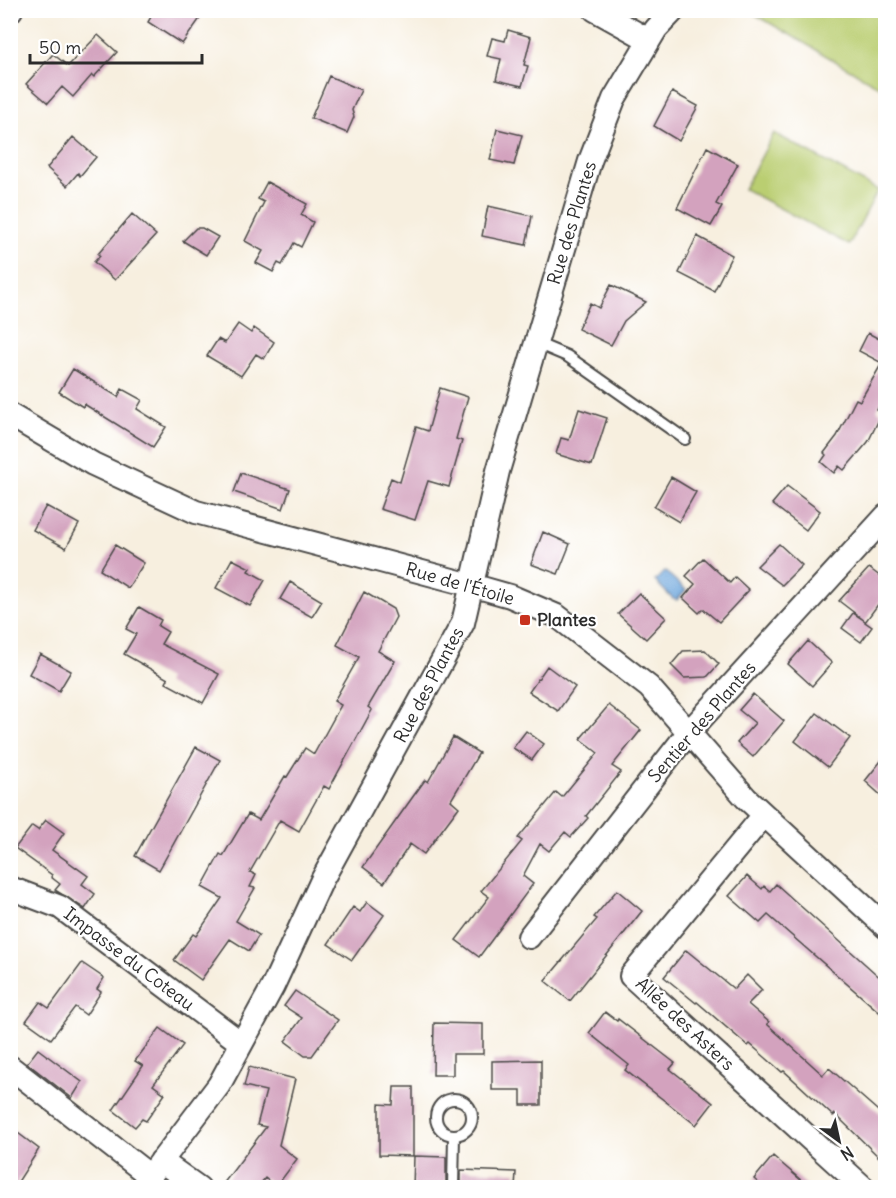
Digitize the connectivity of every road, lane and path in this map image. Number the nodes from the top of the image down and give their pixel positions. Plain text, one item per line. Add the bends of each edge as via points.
1 (595, 10) edge
2 (674, 10) edge
3 (650, 40) junction
4 (536, 343) junction
5 (10, 414) edge
6 (685, 439) dead end
7 (885, 516) edge
8 (471, 585) junction
9 (688, 733) junction
10 (764, 814) junction
11 (10, 888) edge
12 (885, 927) edge
13 (529, 937) dead end
14 (241, 1043) junction
15 (10, 1067) edge
16 (454, 1135) dead end
17 (151, 1175) edge
18 (199, 1188) edge
19 (453, 1188) edge
20 (864, 1188) edge

1 - 3 street
2 - 3 street, Rue des Plantes
3 - 4 street, Rue des Plantes via 614,99 590,161
4 - 6 lane via 567,356
4 - 8 street, Rue des Plantes via 498,471
5 - 8 street, Rue de l'Étoile via 93,464 196,512
7 - 9 street, Sentier des Plantes
8 - 9 street, Rue de l'Étoile via 557,616 649,687
8 - 14 street, Rue des Plantes via 463,623 322,880 273,986
9 - 10 street, Rue de l'Étoile
9 - 13 street, Sentier des Plantes
10 - 12 street, Rue de l'Étoile
10 - 20 street, Allée des Asters via 631,976
11 - 14 street, Impasse du Coteau via 60,907
14 - 17 street, Rue des Plantes via 219,1085
15 - 17 street
16 - 19 lane
17 - 18 street

